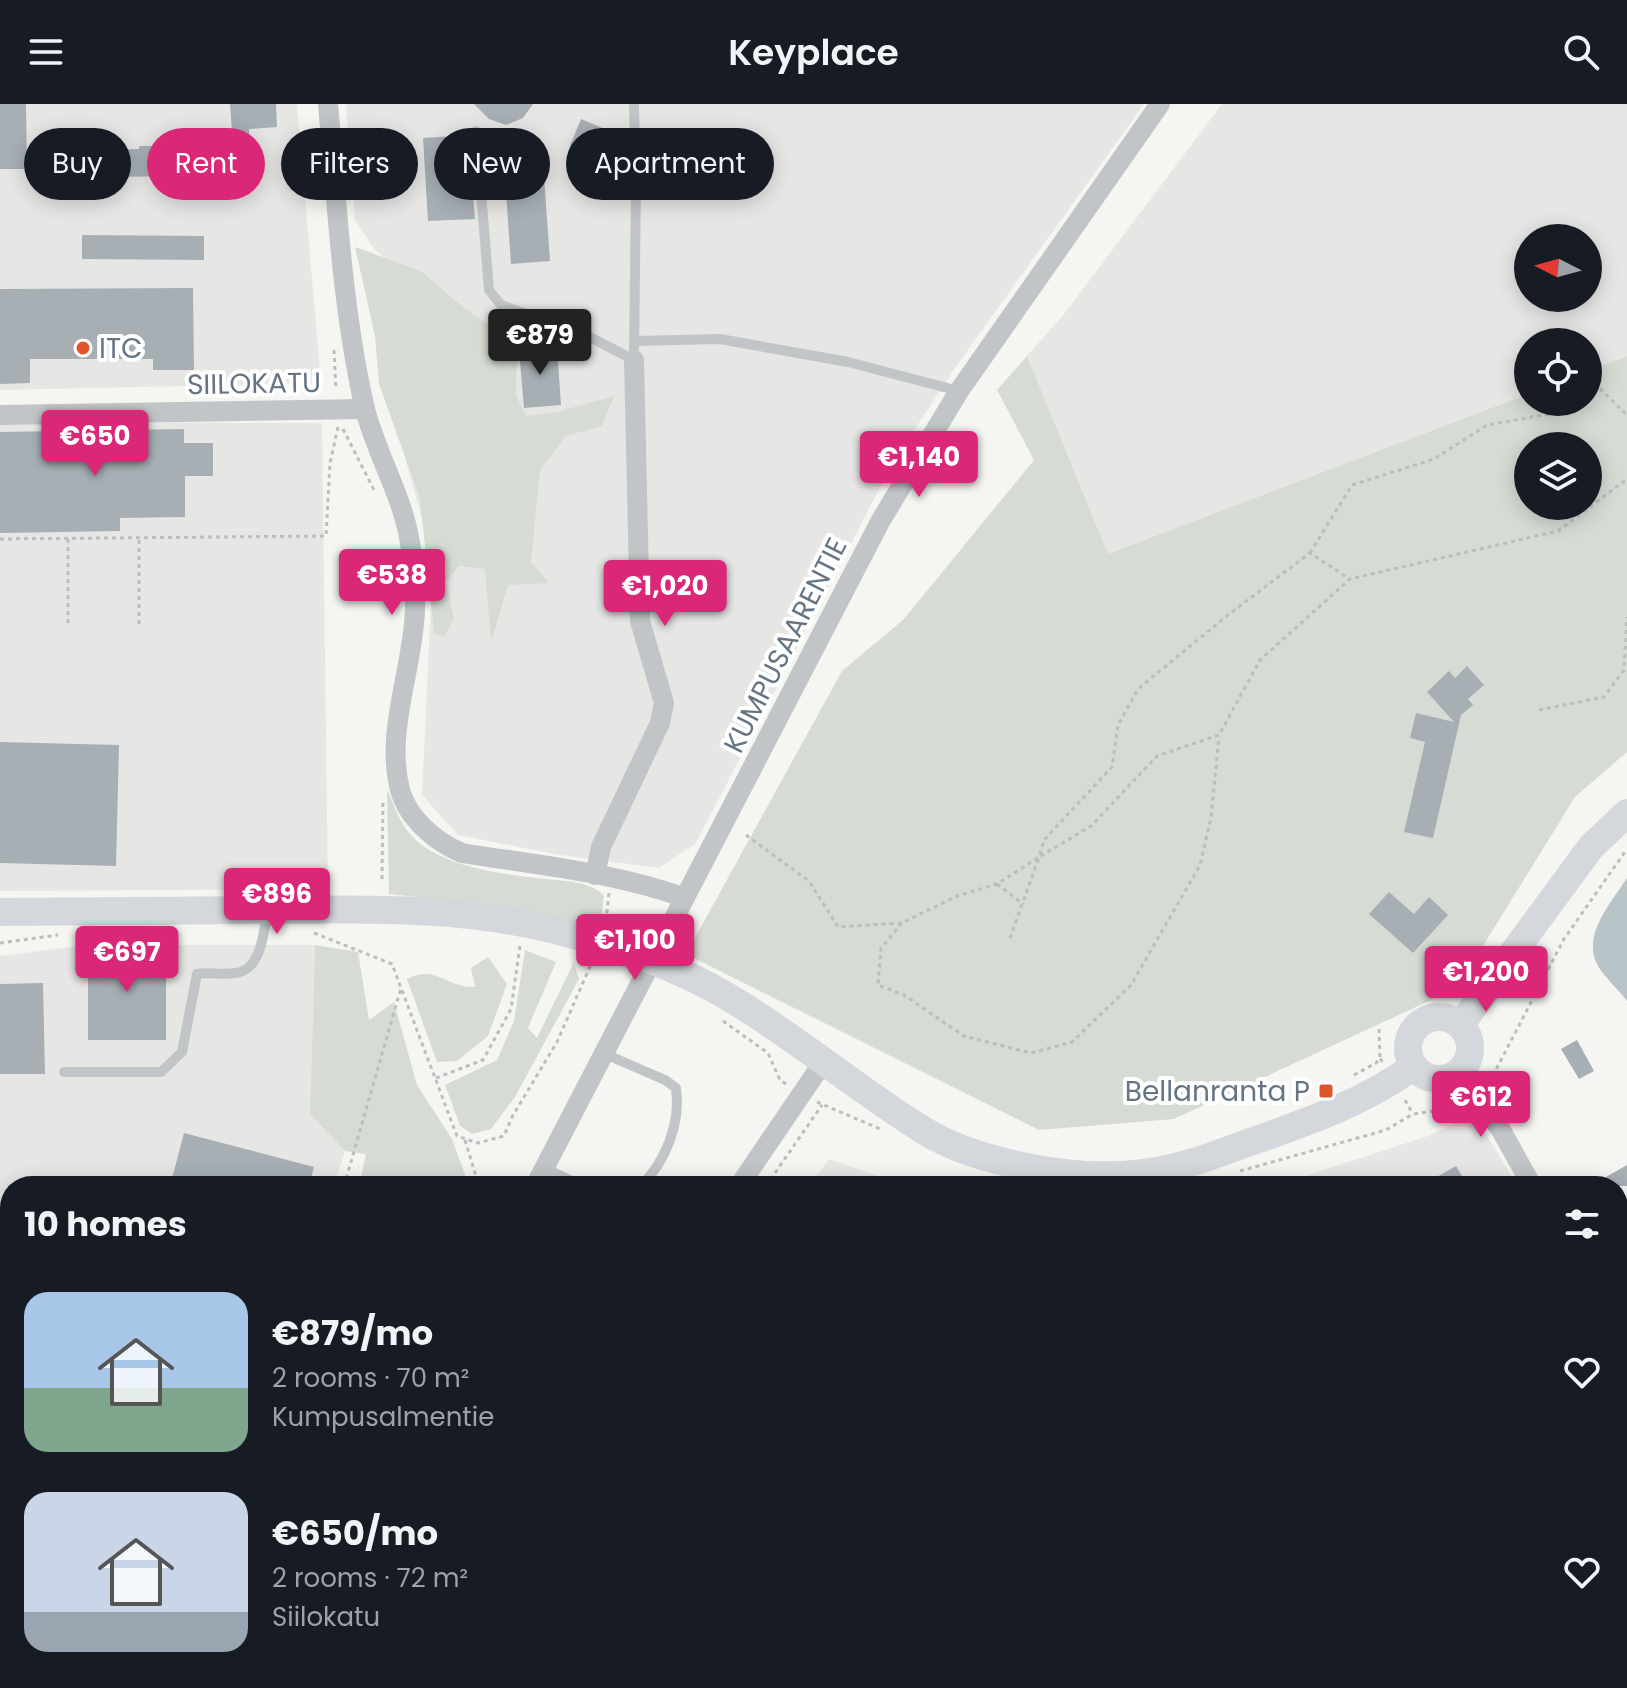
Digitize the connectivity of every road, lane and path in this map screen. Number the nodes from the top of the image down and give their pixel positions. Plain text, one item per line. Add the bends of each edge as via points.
1 (328, 104) edge
2 (634, 104) edge
3 (1160, 104) edge
4 (482, 200) edge
5 (333, 343) dead end
6 (634, 351) junction
7 (959, 391) junction
8 (1602, 391) edge
9 (365, 409) junction
10 (0, 415) edge
11 (1627, 415) edge
12 (338, 416) junction
13 (1538, 416) edge
14 (1627, 479) edge
15 (378, 497) dead end
16 (139, 538) junction
17 (0, 539) edge
18 (68, 539) junction
19 (1310, 553) junction
20 (1350, 579) junction
21 (1627, 617) edge
22 (68, 627) dead end
23 (139, 628) dead end
24 (1539, 710) dead end
25 (1219, 735) junction
26 (383, 792) dead end
27 (1627, 813) edge
28 (746, 835) dead end
29 (1627, 849) edge
30 (1039, 857) junction
31 (603, 876) junction
32 (382, 879) dead end
33 (997, 884) junction
34 (685, 898) junction
35 (1023, 904) junction
36 (267, 910) junction
37 (0, 912) edge
38 (902, 923) junction
39 (310, 931) dead end
40 (602, 932) dead end
41 (1010, 938) dead end
42 (520, 943) dead end
43 (593, 960) dead end
44 (401, 988) junction
45 (1461, 1024) junction
46 (1379, 1029) dead end
47 (605, 1054) junction
48 (1380, 1058) dead end
49 (824, 1061) junction
50 (1413, 1067) junction
51 (64, 1072) dead end
52 (1460, 1072) junction
53 (436, 1078) junction
54 (1489, 1083) dead end
55 (822, 1105) dead end
56 (1456, 1108) dead end
57 (465, 1140) junction
58 (1237, 1171) dead end
59 (347, 1176) edge
60 (476, 1176) edge
61 (541, 1176) edge
62 (648, 1176) edge
63 (746, 1176) edge
64 (773, 1176) edge
65 (1526, 1176) edge

1 - 9 street via 348,326
2 - 6 lane
3 - 7 street, KUMPUSAARENTIE
4 - 6 lane via 489,290 501,305
5 - 12 path
6 - 7 lane via 720,339 848,362
6 - 31 street via 640,621 664,703 660,723 601,847
7 - 34 street, KUMPUSAARENTIE via 881,520
8 - 11 path
9 - 12 street, SIILOKATU
9 - 31 street via 409,536 415,610 399,711 400,792 415,819 444,846
10 - 12 street, SIILOKATU
12 - 15 path
12 - 16 path via 326,536
13 - 19 path via 1487,425 1434,459 1352,485
14 - 20 path via 1558,531
16 - 18 path
16 - 23 path
17 - 18 path
18 - 22 path
19 - 20 path
19 - 30 path via 1138,689 1118,725 1112,767 1044,840
20 - 25 path via 1260,660
21 - 24 path via 1624,670 1604,697
25 - 30 path via 1157,756 1091,826
25 - 38 path via 1211,818 1200,865 1131,985 1072,1042 1031,1053 964,1036 904,995 878,985 881,948
26 - 32 path
27 - 45 main road via 1591,847
28 - 38 path via 809,881 838,927
29 - 54 path via 1564,939
30 - 33 path
30 - 35 path
31 - 34 street
31 - 40 path via 607,917
33 - 35 path
33 - 38 path via 957,896
34 - 47 street, KUMPUSAARENTIE
35 - 41 path
36 - 37 main road
36 - 49 main road via 459,913 557,931 667,966 727,996
36 - 51 lane via 256,959 248,968 239,974 197,974 182,1052 161,1072
39 - 44 path via 392,964
42 - 53 path via 511,1009 483,1060
43 - 57 path via 557,1042 504,1136 478,1143
44 - 53 path
44 - 59 path
45 - 50 main road via 1435,1017 1414,1029 1407,1050
45 - 52 main road via 1470,1048
46 - 48 path
47 - 61 street
47 - 62 lane via 676,1088 679,1107 673,1133
49 - 50 main road via 925,1132 990,1160 1133,1175 1188,1165 1314,1120
49 - 63 street
50 - 52 main road via 1438,1080
52 - 65 street
53 - 57 path via 457,1136
55 - 64 path
56 - 58 path via 1413,1114 1386,1130
57 - 60 path

